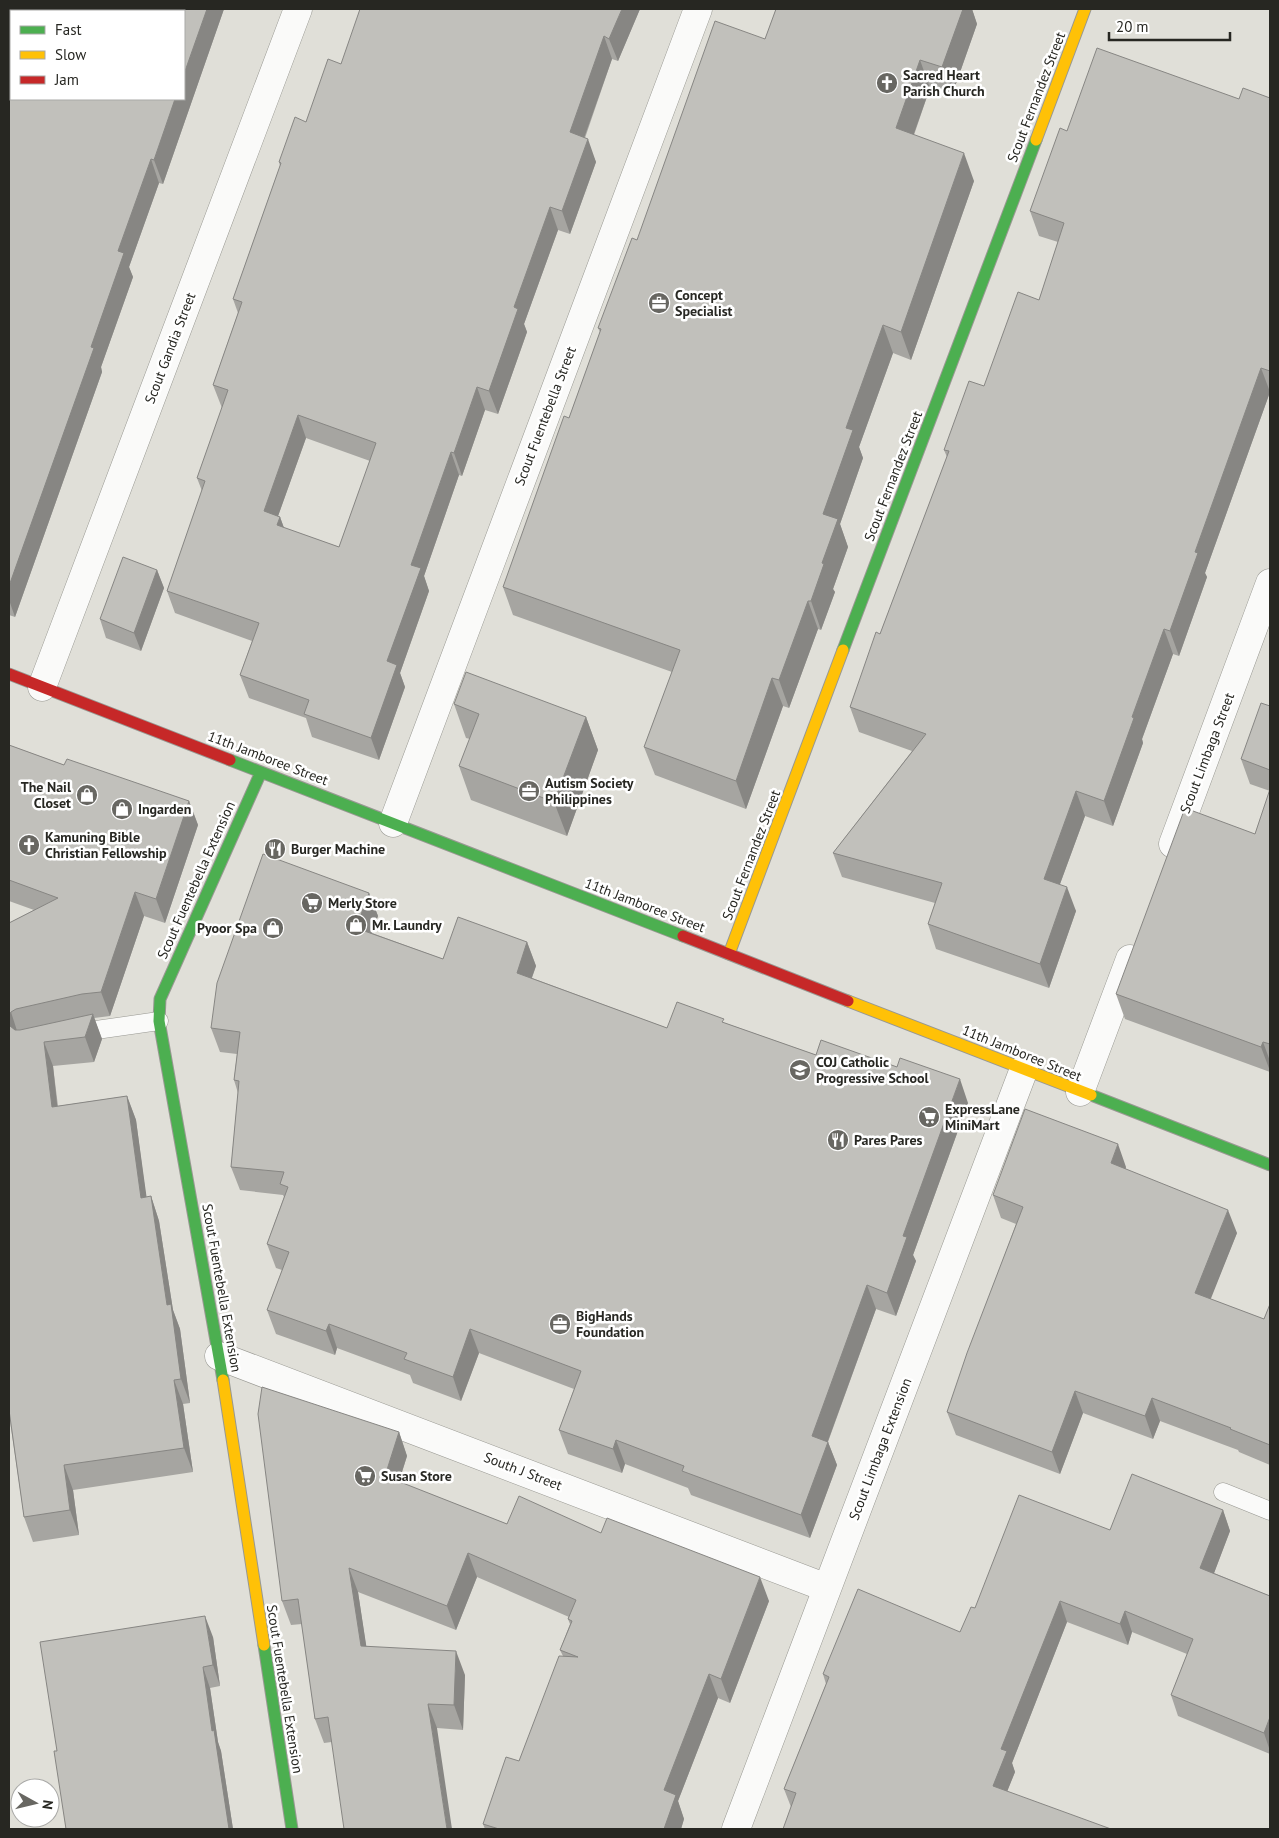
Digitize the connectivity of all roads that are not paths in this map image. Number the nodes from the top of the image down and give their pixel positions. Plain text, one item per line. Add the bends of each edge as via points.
1 (298, 9) edge
2 (698, 9) edge
3 (1085, 9) edge
4 (1270, 583) edge
5 (9, 674) edge
6 (42, 687) junction
7 (261, 772) junction
8 (392, 823) junction
9 (1163, 870) edge
10 (1139, 935) edge
11 (729, 954) junction
12 (159, 1021) junction
13 (58, 1036) edge
14 (1024, 1069) junction
15 (1080, 1092) junction
16 (1270, 1165) edge
17 (219, 1356) junction
18 (1223, 1492) dead end
19 (1270, 1511) edge
20 (827, 1588) junction
21 (292, 1829) edge
22 (736, 1829) edge

1 - 6 street, Scout Gandia Street
2 - 8 street, Scout Fuentebella Street
3 - 11 street, Scout Fernandez Street
4 - 9 street, Scout Limbaga Street
5 - 6 street, 11th Jamboree Street
6 - 7 street, 11th Jamboree Street
7 - 8 street, 11th Jamboree Street
7 - 12 street, Scout Fuentebella Extension via 160,999
8 - 11 street, 11th Jamboree Street
10 - 15 street
11 - 14 street, 11th Jamboree Street
12 - 13 lane
12 - 17 street, Scout Fuentebella Extension
14 - 15 street, 11th Jamboree Street
14 - 20 street, Scout Limbaga Extension
15 - 16 street, 11th Jamboree Street
17 - 20 street, South J Street
17 - 21 street, Scout Fuentebella Extension
18 - 19 lane
20 - 22 street, Scout Limbaga Extension

